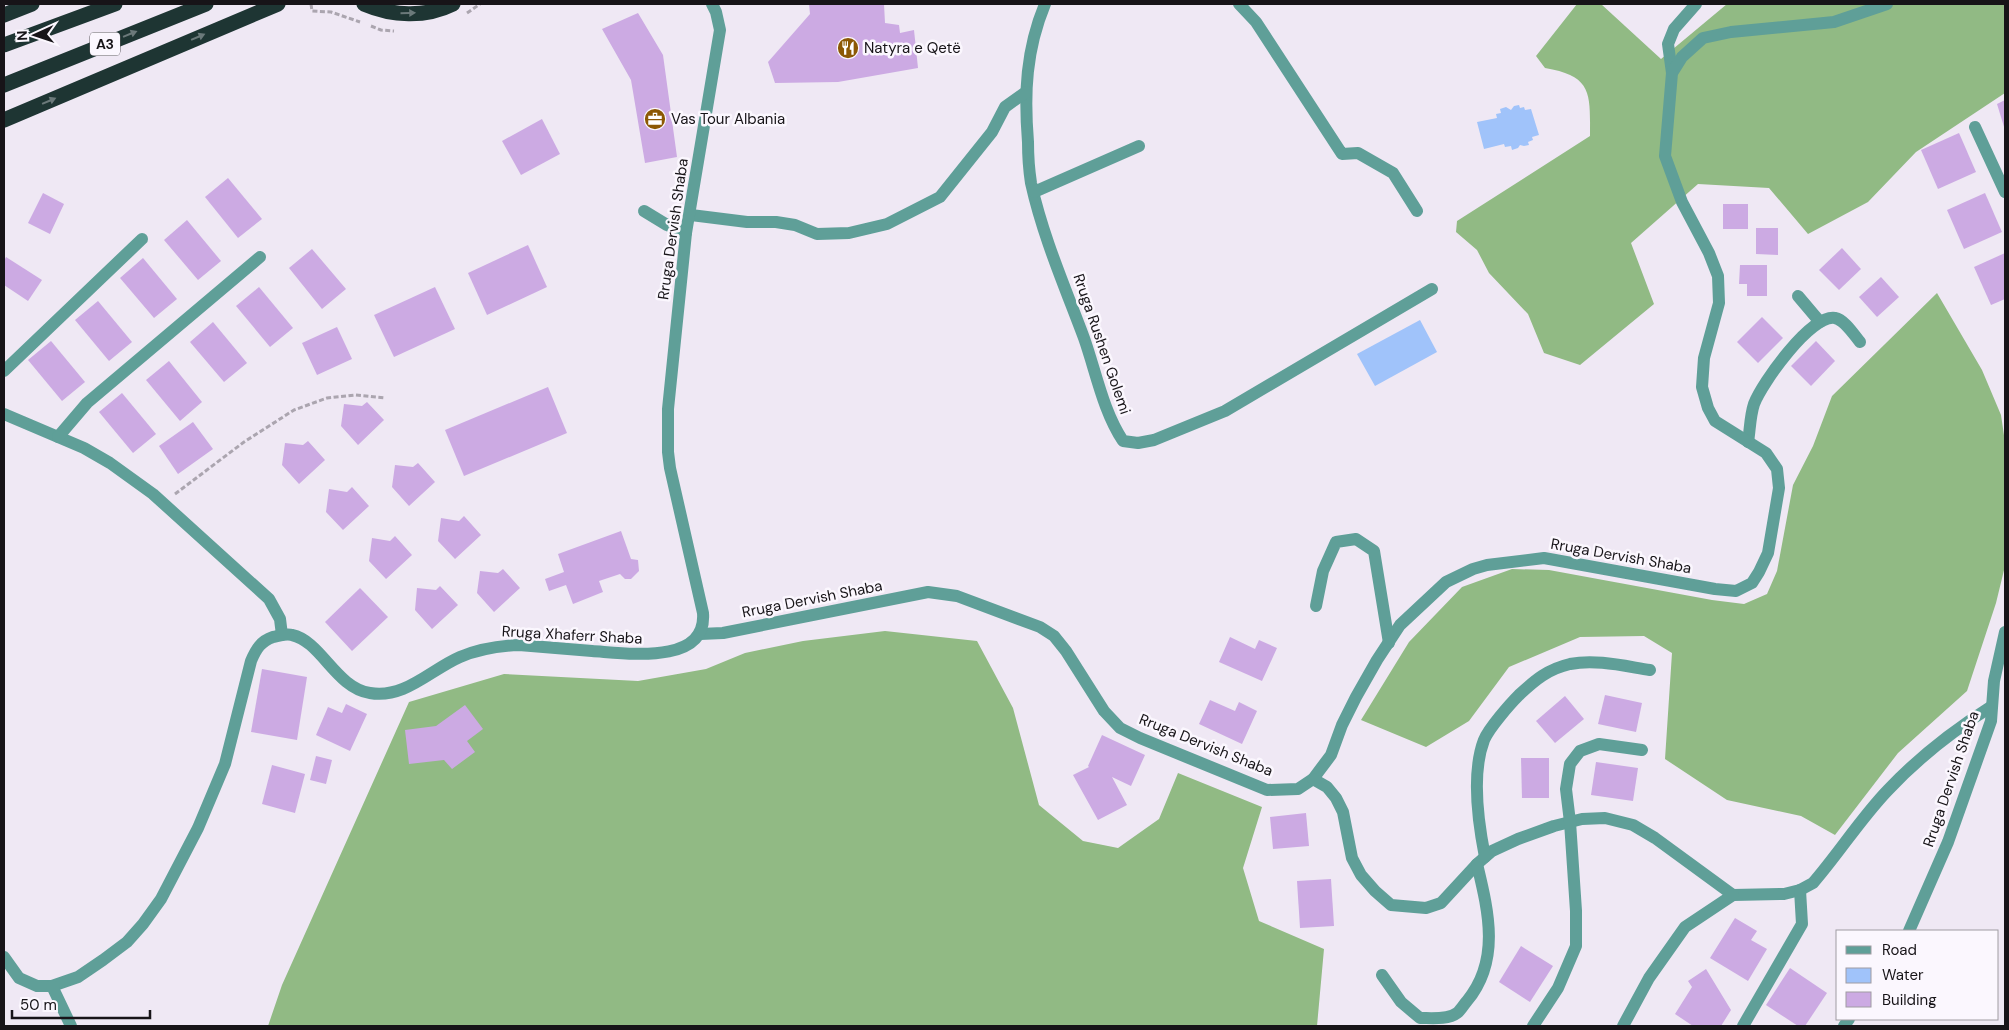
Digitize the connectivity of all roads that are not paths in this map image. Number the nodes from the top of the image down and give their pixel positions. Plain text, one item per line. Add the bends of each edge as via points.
1 (32, 4) edge
2 (115, 4) edge
3 (206, 4) edge
4 (278, 4) edge
5 (364, 4) edge
6 (453, 4) edge
7 (712, 4) edge
8 (1046, 4) edge
9 (1240, 4) edge
10 (1696, 4) edge
11 (1886, 4) edge
12 (4, 15) edge
13 (4, 45) edge
14 (1672, 73) junction
15 (4, 85) edge
16 (1026, 92) junction
17 (4, 120) edge
18 (1976, 127) dead end
19 (1139, 146) dead end
20 (1034, 192) junction
21 (2005, 192) edge
22 (644, 211) dead end
23 (1417, 211) dead end
24 (691, 215) junction
25 (686, 233) junction
26 (142, 239) dead end
27 (260, 257) dead end
28 (1432, 289) dead end
29 (1798, 296) dead end
30 (1820, 322) junction
31 (1860, 342) dead end
32 (4, 372) edge
33 (4, 414) edge
34 (58, 437) junction
35 (1748, 442) junction
36 (1316, 606) dead end
37 (2005, 632) edge
38 (700, 634) junction
39 (282, 635) junction
40 (1389, 642) junction
41 (1650, 670) dead end
42 (1992, 706) junction
43 (1642, 750) dead end
44 (1313, 779) junction
45 (1570, 822) junction
46 (1481, 860) junction
47 (1800, 890) junction
48 (1733, 895) junction
49 (1908, 930) edge
50 (4, 957) edge
51 (1382, 975) dead end
52 (52, 986) junction
53 (71, 1026) edge
54 (1533, 1026) edge
55 (1622, 1026) edge
56 (1743, 1026) edge

1 - 12 highway
2 - 13 highway, A3
15 -> 3 highway, A3
17 -> 4 highway
5 -> 6 highway via 400,14 423,13
7 - 24 street, Rruga Dervish Shaba via 720,30
8 - 16 street, Rruga Rushen Golemi via 1031,48
9 - 23 street via 1256,22 1342,154 1358,153 1393,173
10 - 14 street, Rruga Dervish Shaba via 1674,29 1668,44
11 - 14 street via 1834,22 1731,32 1703,38 1682,57
14 - 35 street, Rruga Dervish Shaba via 1665,156 1682,202 1718,276 1719,303 1704,358 1702,387 1715,421
16 - 20 street, Rruga Rushen Golemi via 1028,150
16 - 24 street via 1005,106 992,132 940,197 888,224 849,233 817,234 776,222
18 - 21 street
19 - 20 street
20 - 28 street, Rruga Rushen Golemi via 1113,426 1123,441 1154,440 1225,411
22 - 25 street
24 - 25 street, Rruga Dervish Shaba
25 - 38 street, Rruga Dervish Shaba via 668,409 668,452 703,613 704,624
26 - 32 street
27 - 34 street via 88,403
29 - 30 street
30 - 31 street via 1836,318
30 - 35 street via 1799,339 1763,385 1754,406
33 - 34 street
34 - 39 street via 110,463 153,494 269,599 280,619
35 - 40 street, Rruga Dervish Shaba via 1766,453 1777,468 1779,488 1768,552 1752,583 1736,591 1544,558 1506,561 1473,569 1446,582 1400,625
36 - 40 street via 1322,570 1336,542 1356,539 1374,551
37 - 42 street, Rruga Dervish Shaba
38 - 39 street, Rruga Xhaferr Shaba via 674,650 651,655 499,646 459,658 400,691 371,694 355,690 305,641 293,635
38 - 44 street, Rruga Dervish Shaba via 723,633 928,592 957,596 1040,626 1054,636 1104,711 1120,728 1268,790 1298,789
39 - 52 street via 267,639 257,647 226,764 198,828 161,899 127,942 78,977
40 - 44 street, Rruga Dervish Shaba via 1356,697 1331,756
41 - 46 street via 1594,662 1570,664 1541,675 1511,703 1484,739 1477,770
42 - 47 street via 1956,729 1917,762 1887,791 1814,883
42 - 49 street, Rruga Dervish Shaba via 1991,721 1948,842
43 - 45 street via 1598,744 1580,751 1570,764 1566,789
44 - 46 street via 1326,787 1344,812 1352,858 1361,875 1391,905 1426,908 1442,903
45 - 46 street via 1518,839
45 - 48 street via 1606,818 1633,825
45 - 54 street via 1576,946 1558,988
46 - 51 street via 1488,910 1489,953 1477,989 1457,1013 1441,1018 1420,1018 1401,1002
47 - 48 street via 1777,895
47 - 56 street via 1802,924
48 - 55 street via 1685,927 1649,978
50 - 52 street via 18,978 37,986
52 - 53 street

